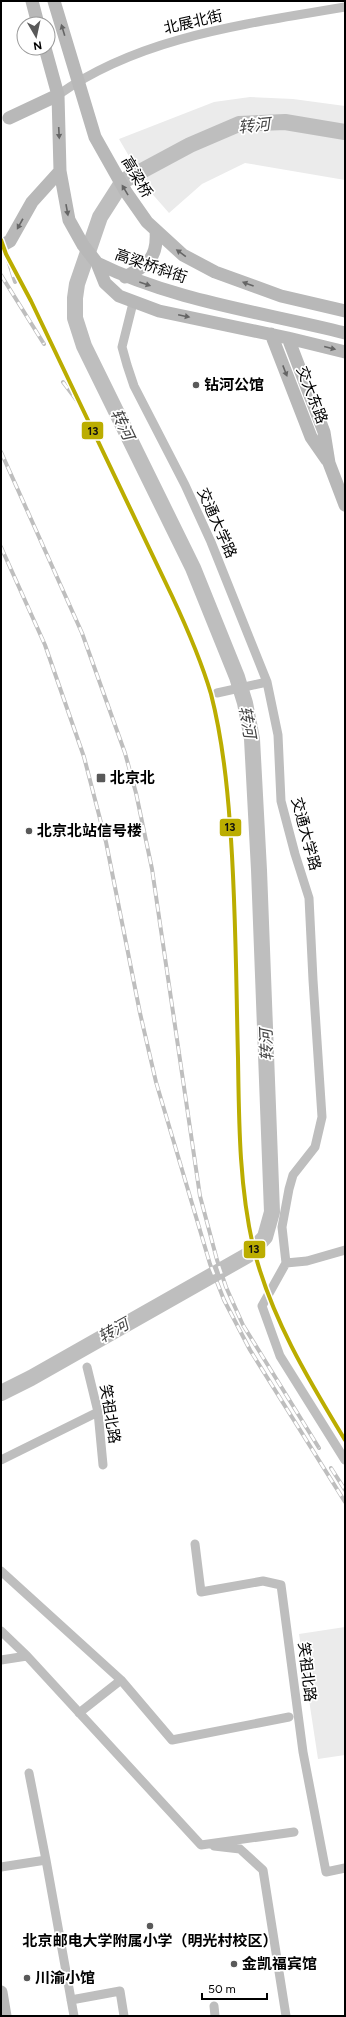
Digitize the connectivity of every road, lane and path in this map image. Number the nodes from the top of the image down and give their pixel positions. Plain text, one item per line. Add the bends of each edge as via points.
1 (32, 1) edge
2 (54, 1) edge
3 (345, 7) edge
4 (36, 16) edge
5 (47, 56) edge
6 (78, 81) junction
7 (58, 95) junction
8 (9, 118) dead end
9 (60, 171) junction
10 (151, 227) junction
11 (1, 246) edge
12 (96, 263) junction
13 (124, 277) junction
14 (281, 296) junction
15 (297, 301) junction
16 (133, 303) junction
17 (345, 311) edge
18 (276, 316) junction
19 (292, 320) junction
20 (345, 333) edge
21 (271, 334) junction
22 (288, 338) junction
23 (345, 352) edge
24 (329, 463) junction
25 (345, 505) edge
26 (267, 682) junction
27 (221, 692) dead end
28 (345, 1250) edge
29 (286, 1263) junction
30 (87, 1367) dead end
31 (98, 1412) junction
32 (1, 1460) edge
33 (345, 1460) edge
34 (103, 1465) dead end
35 (195, 1544) dead end
36 (1, 1571) edge
37 (1, 1632) edge
38 (27, 1656) junction
39 (1, 1660) edge
40 (121, 1680) junction
41 (79, 1713) junction
42 (289, 1717) dead end
43 (29, 1773) dead end
44 (294, 1832) dead end
45 (201, 1845) junction
46 (46, 1860) junction
47 (1, 1867) edge
48 (345, 1868) edge
49 (1, 1992) edge
50 (71, 2000) junction
51 (214, 2006) dead end
52 (5, 2016) edge
53 (74, 2016) edge
54 (124, 2016) edge
55 (216, 2016) edge
56 (286, 2016) edge

1 - 4 main road
6 -> 2 main road
3 - 6 street, 北展北街 via 163,43 106,65
5 - 7 main road
6 - 7 street, 北展北街
10 -> 6 main road, 高梁桥 via 126,192 100,147
7 - 8 main road
7 -> 9 main road
9 -> 11 main road via 32,202 10,241
9 -> 12 main road via 69,220
10 - 13 main road via 157,241 154,256 147,264
14 -> 10 main road, 高梁桥斜街 via 215,272 183,255
12 - 13 main road, 高梁桥斜街
12 - 16 main road, 高梁桥斜街 via 105,282 119,296
13 -> 18 main road, 高梁桥斜街 via 172,293
14 - 15 main road, 高梁桥斜街
14 - 18 main road
15 - 17 main road, 高梁桥斜街
15 - 19 main road
16 -> 21 main road, 高梁桥斜街 via 159,311
16 - 26 street, 交通大学路 via 122,347 134,386 211,542
18 - 19 main road, 高梁桥斜街
18 - 21 main road
19 - 20 main road, 高梁桥斜街
19 - 22 main road
21 - 22 main road, 高梁桥斜街
21 -> 24 main road, 交大东路 via 311,437
22 -> 23 main road, 高梁桥斜街
22 - 24 main road, 交大东路 via 324,432
24 - 25 main road, 交大东路
26 - 27 street
26 - 29 street, 交通大学路 via 278,735 281,801 310,898 322,1118 315,1147 293,1175 289,1189 282,1227
28 - 29 street via 307,1261
29 - 33 street via 262,1306 280,1356
30 - 31 street, 笑祖北路
31 - 32 street
31 - 34 street, 笑祖北路
35 - 48 street, 笑祖北路 via 201,1592 263,1580 281,1585 303,1752 326,1872
36 - 40 street
37 - 38 street
38 - 39 street
38 - 41 street
40 - 41 street
40 - 42 street via 172,1740
41 - 45 street
43 - 46 street
44 - 45 street
45 - 56 street via 240,1849 263,1870
46 - 47 street
46 - 50 street
49 - 52 main road
50 - 53 street
50 - 54 street via 120,1991
51 - 55 street

